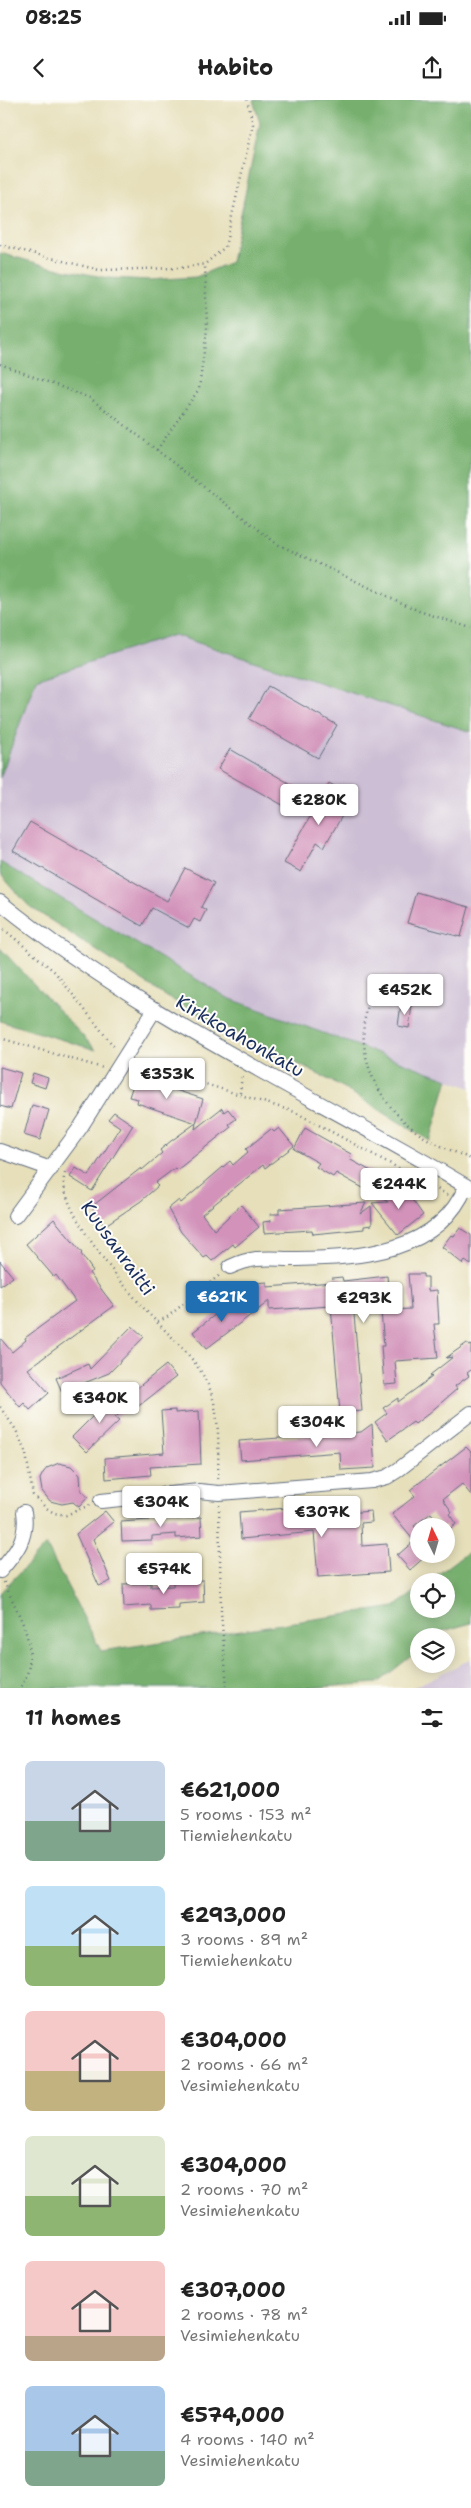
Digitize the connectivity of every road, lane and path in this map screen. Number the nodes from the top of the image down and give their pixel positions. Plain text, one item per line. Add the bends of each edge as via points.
1 (247, 100) edge
2 (0, 245) edge
3 (205, 264) junction
4 (0, 364) edge
5 (157, 450) junction
6 (471, 628) edge
7 (0, 902) edge
8 (0, 926) edge
9 (387, 980) dead end
10 (155, 1010) junction
11 (0, 1038) edge
12 (130, 1064) junction
13 (115, 1075) junction
14 (0, 1151) edge
15 (471, 1159) edge
16 (69, 1166) dead end
17 (51, 1169) junction
18 (468, 1188) edge
19 (460, 1201) junction
20 (15, 1216) dead end
21 (230, 1267) joint
22 (158, 1321) junction
23 (0, 1407) edge
24 (471, 1413) edge
25 (219, 1493) junction
26 (101, 1500) joint
27 (24, 1512) dead end
28 (0, 1571) edge
29 (20, 1688) edge
30 (226, 1688) edge

1 - 3 path via 254,124 225,248
2 - 3 path via 99,270 180,268
3 - 5 path via 207,329 199,390
4 - 5 path via 90,398
5 - 6 path via 277,544 419,611
7 - 10 street, Kirkkoahonkatu via 45,939
8 - 12 path via 55,972
9 - 15 path via 373,994 365,1014 362,1042 369,1072 385,1099 412,1129 430,1141
10 - 12 street
10 - 18 street, Kirkkoahonkatu
11 - 13 path via 103,1068
12 - 13 street
12 - 19 path via 295,1112
13 - 17 street
14 - 17 street
16 - 22 path, Kuusanraitti via 62,1184 72,1212 127,1287
17 - 20 street
18 - 19 street
19 - 21 street via 436,1226 389,1250 330,1258 251,1258
21 - 22 path
22 - 25 path, Kuusanraitti via 208,1386 218,1436
23 - 26 path via 16,1430 26,1454 34,1495 45,1507 66,1515
24 - 25 street via 387,1477 372,1481
25 - 26 street via 199,1491
25 - 30 path, Kuusanraitti
27 - 28 street via 25,1534 20,1546
28 - 29 path via 25,1625 30,1664

